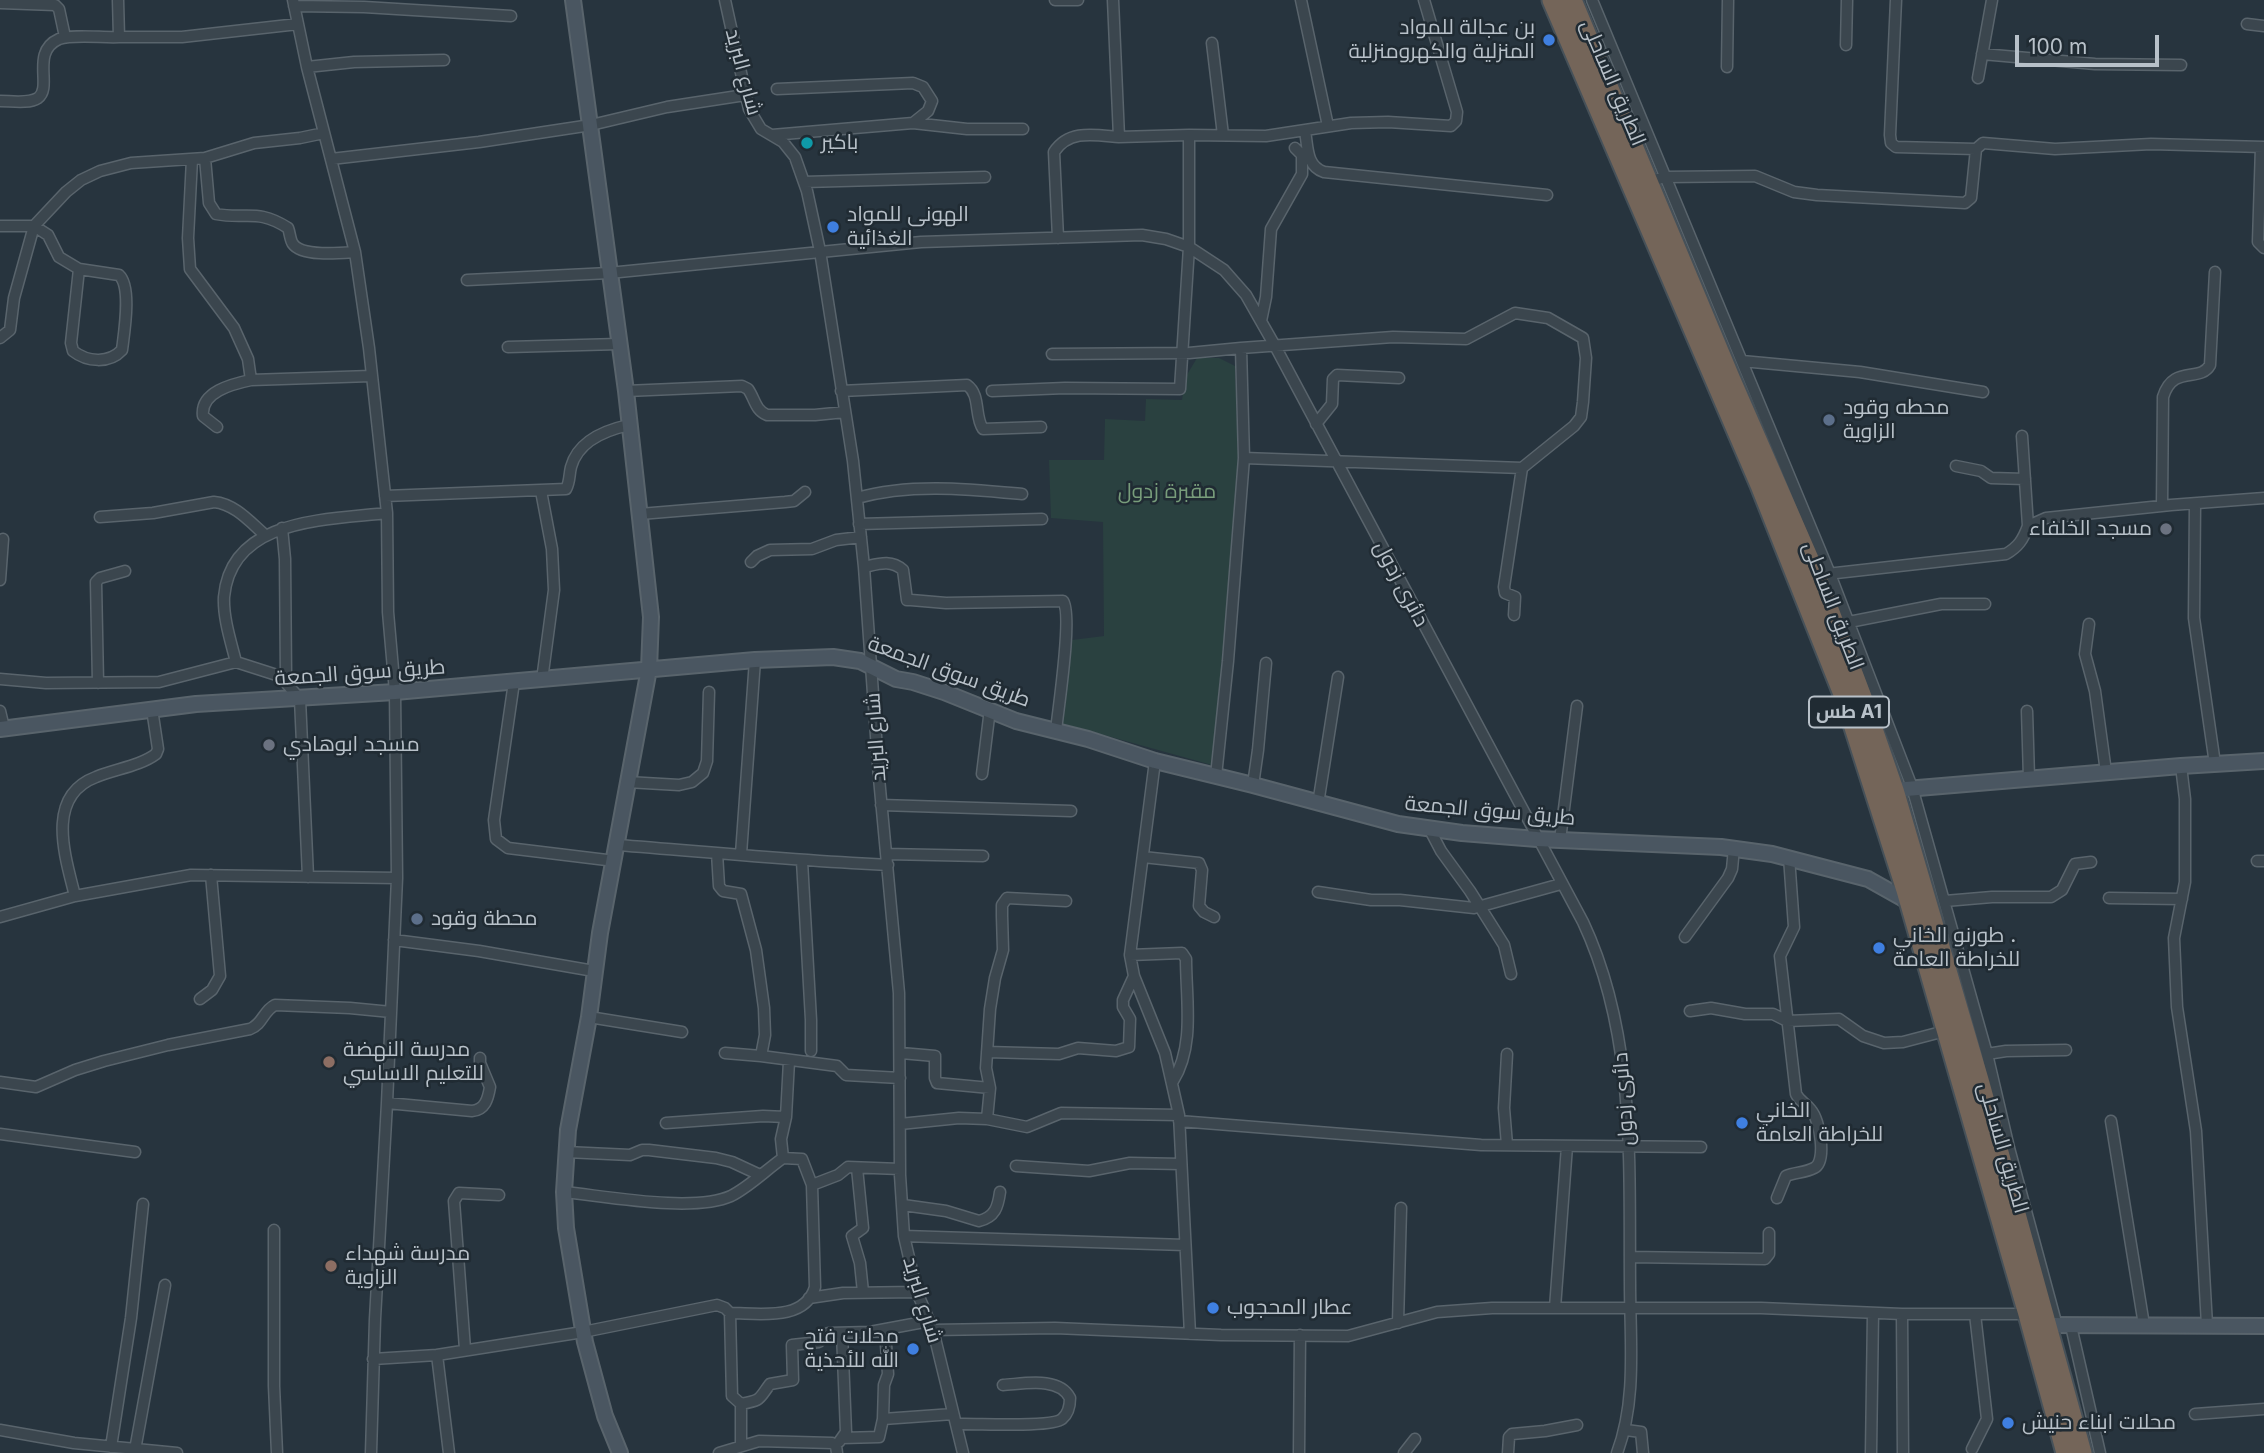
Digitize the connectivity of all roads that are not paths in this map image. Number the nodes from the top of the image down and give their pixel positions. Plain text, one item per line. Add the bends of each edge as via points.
1 (118, 0) edge
2 (573, 0) edge
3 (726, 0) edge
4 (1055, 0) edge
5 (1078, 0) edge
6 (1113, 0) edge
7 (1301, 0) edge
8 (1424, 0) edge
9 (1552, 0) edge
10 (1572, 0) edge
11 (1592, 0) edge
12 (1728, 0) edge
13 (1847, 0) edge
14 (1896, 0) edge
15 (1992, 0) edge
16 (0, 3) edge
17 (294, 3) edge
18 (511, 16) dead end
19 (298, 24) junction
20 (2247, 24) dead end
21 (2264, 26) edge
22 (65, 37) junction
23 (119, 37) junction
24 (1212, 43) dead end
25 (1846, 45) dead end
26 (1982, 54) junction
27 (444, 60) dead end
28 (2181, 65) dead end
29 (307, 67) junction
30 (1727, 67) dead end
31 (1978, 78) dead end
32 (777, 89) dead end
33 (745, 95) junction
34 (0, 100) edge
35 (913, 123) junction
36 (591, 125) junction
37 (1328, 126) junction
38 (1023, 129) dead end
39 (1305, 131) junction
40 (324, 133) junction
41 (771, 135) junction
42 (1189, 135) junction
43 (1223, 135) junction
44 (1119, 136) junction
45 (2262, 147) edge
46 (1295, 148) dead end
47 (1976, 149) junction
48 (205, 158) junction
49 (192, 159) junction
50 (331, 159) junction
51 (985, 177) dead end
52 (1657, 179) junction
53 (804, 182) junction
54 (1547, 195) dead end
55 (0, 226) edge
56 (34, 226) junction
57 (1058, 238) junction
58 (1189, 247) junction
59 (2264, 248) edge
60 (820, 251) junction
61 (355, 252) junction
62 (79, 269) junction
63 (2215, 272) dead end
64 (609, 274) junction
65 (467, 280) dead end
66 (1261, 321) junction
67 (0, 338) edge
68 (619, 344) junction
69 (1275, 346) junction
70 (508, 347) dead end
71 (1241, 348) junction
72 (1182, 353) junction
73 (1052, 354) dead end
74 (1742, 361) junction
75 (371, 376) junction
76 (1399, 378) dead end
77 (251, 380) junction
78 (626, 391) junction
79 (841, 391) junction
80 (992, 391) dead end
81 (1983, 392) dead end
82 (845, 412) junction
83 (1316, 424) junction
84 (629, 425) junction
85 (217, 427) dead end
86 (1041, 427) dead end
87 (2022, 436) dead end
88 (1244, 458) junction
89 (1336, 462) junction
90 (1956, 466) dead end
91 (1522, 468) junction
92 (2025, 479) junction
93 (541, 491) junction
94 (805, 492) dead end
95 (1022, 494) dead end
96 (384, 496) junction
97 (857, 498) junction
98 (2264, 498) edge
99 (2195, 503) junction
100 (2162, 506) junction
101 (387, 513) junction
102 (640, 514) junction
103 (100, 517) dead end
104 (1042, 519) dead end
105 (859, 523) junction
106 (2028, 526) junction
107 (282, 528) junction
108 (265, 535) junction
109 (861, 537) junction
110 (3, 539) dead end
111 (751, 562) dead end
112 (864, 567) junction
113 (125, 571) dead end
114 (1815, 575) junction
115 (0, 580) edge
116 (1984, 604) dead end
117 (1514, 615) dead end
118 (1849, 622) junction
119 (2088, 624) dead end
120 (755, 660) junction
121 (236, 662) junction
122 (1266, 663) dead end
123 (872, 667) junction
124 (649, 669) junction
125 (1338, 677) dead end
126 (0, 678) edge
127 (286, 678) junction
128 (542, 680) junction
129 (514, 682) junction
130 (98, 683) junction
131 (395, 692) junction
132 (709, 692) dead end
133 (300, 699) junction
134 (1577, 706) dead end
135 (152, 709) junction
136 (990, 709) junction
137 (0, 711) edge
138 (2027, 711) dead end
139 (2, 728) edge
140 (1056, 731) junction
141 (1155, 761) junction
142 (2264, 761) edge
143 (2215, 764) junction
144 (2181, 766) junction
145 (2106, 772) junction
146 (982, 774) dead end
147 (1216, 776) junction
148 (2029, 778) junction
149 (627, 782) junction
150 (1253, 785) junction
151 (1903, 788) junction
152 (1318, 804) junction
153 (881, 805) junction
154 (1071, 811) dead end
155 (1430, 830) junction
156 (1537, 839) junction
157 (1560, 840) junction
158 (618, 845) junction
159 (1734, 848) junction
160 (717, 853) junction
161 (741, 854) junction
162 (983, 856) dead end
163 (1143, 857) junction
164 (1789, 857) junction
165 (887, 859) junction
166 (1896, 860) junction
167 (615, 861) junction
168 (802, 861) junction
169 (2091, 862) dead end
170 (211, 874) junction
171 (308, 877) junction
172 (397, 878) junction
173 (1868, 879) junction
174 (1560, 884) junction
175 (1318, 892) dead end
176 (75, 896) junction
177 (2109, 898) dead end
178 (2182, 899) junction
179 (1066, 901) dead end
180 (1945, 901) junction
181 (1909, 902) junction
182 (1480, 906) junction
183 (0, 917) edge
184 (1214, 917) dead end
185 (1685, 937) dead end
186 (394, 940) junction
187 (1130, 955) junction
188 (594, 971) junction
189 (1511, 974) dead end
190 (1135, 976) junction
191 (200, 999) dead end
192 (1690, 1011) dead end
193 (391, 1012) junction
194 (589, 1017) junction
195 (1787, 1021) junction
196 (1945, 1031) junction
197 (682, 1032) dead end
198 (2066, 1050) dead end
199 (811, 1051) dead end
200 (901, 1052) junction
201 (988, 1052) junction
202 (725, 1053) dead end
203 (1507, 1054) dead end
204 (1987, 1055) junction
205 (761, 1056) junction
206 (480, 1058) dead end
207 (789, 1060) junction
208 (900, 1078) junction
209 (1173, 1081) junction
210 (0, 1082) edge
211 (990, 1088) junction
212 (387, 1103) junction
213 (786, 1117) junction
214 (1179, 1118) junction
215 (987, 1119) junction
216 (2111, 1121) dead end
217 (666, 1123) dead end
218 (900, 1124) junction
219 (0, 1135) edge
220 (1628, 1145) junction
221 (1507, 1146) junction
222 (1567, 1146) junction
223 (1700, 1147) dead end
224 (135, 1152) dead end
225 (566, 1152) junction
226 (783, 1158) junction
227 (1181, 1164) junction
228 (1993, 1164) junction
229 (1016, 1166) dead end
230 (857, 1168) junction
231 (900, 1169) junction
232 (760, 1175) junction
233 (812, 1185) junction
234 (564, 1192) junction
235 (1000, 1192) dead end
236 (499, 1195) dead end
237 (1777, 1198) dead end
238 (143, 1204) dead end
239 (903, 1205) junction
240 (1401, 1208) dead end
241 (274, 1230) dead end
242 (1769, 1233) dead end
243 (904, 1236) junction
244 (1185, 1245) junction
245 (1630, 1257) junction
246 (165, 1285) dead end
247 (863, 1292) junction
248 (917, 1293) junction
249 (810, 1298) junction
250 (1630, 1307) junction
251 (1555, 1308) junction
252 (730, 1313) junction
253 (1873, 1313) junction
254 (1902, 1314) junction
255 (1975, 1314) junction
256 (2028, 1314) junction
257 (1398, 1322) junction
258 (2144, 1325) junction
259 (2207, 1325) junction
260 (931, 1326) junction
261 (2059, 1326) junction
262 (2264, 1326) edge
263 (885, 1330) junction
264 (583, 1332) junction
265 (842, 1333) junction
266 (1190, 1334) junction
267 (1300, 1335) junction
268 (465, 1349) junction
269 (437, 1355) junction
270 (373, 1359) junction
271 (1003, 1385) dead end
272 (741, 1404) junction
273 (2264, 1409) edge
274 (2195, 1413) dead end
275 (883, 1419) junction
276 (954, 1419) junction
277 (1577, 1425) dead end
278 (0, 1430) edge
279 (1626, 1430) junction
280 (1415, 1439) dead end
281 (741, 1445) junction
282 (838, 1446) edge
283 (111, 1447) junction
284 (1972, 1449) dead end
285 (135, 1450) junction
286 (177, 1453) edge
287 (277, 1453) edge
288 (371, 1453) edge
289 (449, 1453) edge
290 (620, 1453) edge
291 (719, 1453) edge
292 (963, 1453) edge
293 (1299, 1453) edge
294 (1404, 1453) edge
295 (1508, 1453) edge
296 (1618, 1453) edge
297 (1643, 1453) edge
298 (1871, 1453) edge
299 (1903, 1453) edge
300 (2066, 1453) edge
301 (2082, 1453) edge
302 (2100, 1453) edge

1 - 23 street
2 - 36 street
3 - 33 street, شارع البريد
4 - 5 street
6 - 44 street
7 - 37 street
8 - 37 street via 1456,121 1448,126 1388,122
9 - 114 highway, الطريق الساحلى / طس A1
10 - 52 highway, الطريق الساحلى / طس A1
11 - 52 street
12 - 30 street
13 - 25 street
14 - 47 street via 1891,143
15 - 26 street
16 - 22 street via 55,5
17 - 18 street
17 - 19 street
19 - 23 street via 182,37
19 - 29 street
20 - 21 street
22 - 23 street
22 - 34 street via 47,47 42,93 37,99
24 - 43 street
26 - 28 street via 2095,64
26 - 31 street
27 - 29 street
29 - 40 street
32 - 35 street via 913,83 923,87 932,101 928,111
33 - 36 street
33 - 41 street, شارع البريد via 753,118
35 - 38 street
35 - 41 street
36 - 50 street
36 - 64 street
37 - 39 street
39 - 43 street
39 - 54 street via 1310,164 1324,172
40 - 48 street via 254,143
40 - 50 street
41 - 53 street, شارع البريد via 795,157
42 - 43 street
42 - 44 street
42 - 58 street
44 - 57 street via 1081,134 1060,143 1054,152
45 - 47 street via 2151,144 2055,149 1983,143
45 - 59 street via 2258,242
46 - 66 street via 1302,155 1303,168 1271,229
47 - 52 street via 1971,198 1965,203 1817,195 1794,192 1755,176
48 - 49 street
48 - 61 street via 209,203 216,214 258,214 271,219 288,228 291,243 305,251
49 - 56 street via 131,163 100,171 74,186
49 - 77 street via 190,269 234,328 248,359
50 - 61 street
51 - 53 street
52 - 74 street
52 - 114 highway, الطريق الساحلى / طس A1 via 1731,380
53 - 60 street, شارع البريد
55 - 56 street
56 - 62 street via 48,235 64,262
56 - 67 street via 10,330
57 - 58 street, دائرى زدول via 1142,235
57 - 60 street, دائرى زدول
58 - 66 street, دائرى زدول via 1235,280
58 - 72 street
60 - 64 street, دائرى زدول
60 - 79 street, شارع البريد
61 - 75 street
62 - 62 street via 73,351 88,359 110,359 122,350 125,283 119,275
63 - 100 street via 2210,365 2202,373 2179,376 2162,397
64 - 65 street, دائرى زدول
64 - 68 street
66 - 69 street, دائرى زدول
68 - 70 street
68 - 78 street
69 - 71 street
69 - 83 street, دائرى زدول
69 - 91 street via 1384,337 1466,339 1515,313 1552,320 1585,343 1581,418
71 - 72 street
71 - 88 street
72 - 73 street
72 - 80 street via 1180,389
74 - 81 street via 1860,372
74 - 114 street
75 - 77 street
75 - 96 street
76 - 83 street via 1337,375 1332,404
77 - 85 street via 225,387 205,400 203,416
78 - 82 street via 742,386 767,415
78 - 84 street
79 - 82 street, شارع البريد
79 - 86 street via 967,385 974,392 983,429
82 - 97 street, شارع البريد
83 - 89 street, دائرى زدول
84 - 93 street via 597,435 586,444 572,463 568,488
84 - 102 street
87 - 92 street
88 - 89 street
88 - 147 street
89 - 91 street
89 - 156 street, دائرى زدول
90 - 92 street via 1991,478
91 - 117 street via 1504,587 1505,593 1515,597
92 - 106 street
93 - 96 street
93 - 128 street via 554,590
94 - 102 street via 794,501
95 - 97 street via 947,488 884,491
96 - 101 street
97 - 105 street, شارع البريد
98 - 99 street
99 - 100 street
99 - 143 street via 2194,618
100 - 106 street via 2046,518
101 - 107 street
101 - 131 street
102 - 124 street via 651,618
103 - 108 street via 224,503
104 - 105 street
105 - 109 street, شارع البريد
106 - 114 street via 2016,548 2006,554
107 - 108 street
107 - 127 street
108 - 121 street via 228,575 224,600
109 - 111 street via 812,549 770,550
109 - 112 street, شارع البريد
110 - 115 street
112 - 123 street, شارع البريد
112 - 140 street via 897,564 903,570 908,600 1063,601 1067,627
113 - 130 street via 96,582
114 - 118 street
114 - 151 highway, الطريق الساحلى / طس A1
114 - 166 highway, الطريق الساحلى / طس A1 via 1845,699
116 - 118 street via 1941,604
118 - 151 street
119 - 145 street via 2085,654
120 - 123 street, طريق سوق الجمعة via 833,657
120 - 124 street, طريق سوق الجمعة
120 - 161 street
121 - 127 street
121 - 130 street via 159,682
122 - 150 street
123 - 136 street, طريق سوق الجمعة
123 - 153 street, شارع البريد
124 - 128 street, طريق سوق الجمعة
124 - 149 street
125 - 152 street
126 - 130 street
127 - 133 street
128 - 129 street, طريق سوق الجمعة
129 - 131 street, طريق سوق الجمعة
129 - 167 street via 494,820 496,839 508,848
131 - 133 street, طريق سوق الجمعة
131 - 172 street
132 - 149 street via 707,761 702,773 679,785
133 - 135 street, طريق سوق الجمعة
133 - 171 street
134 - 157 street
135 - 139 street, طريق سوق الجمعة
135 - 176 street via 156,754 92,778 72,793 65,810 61,830
136 - 140 street, طريق سوق الجمعة
136 - 146 street
137 - 139 street
138 - 148 street
140 - 141 street, طريق سوق الجمعة
141 - 147 street, طريق سوق الجمعة
141 - 163 street
142 - 143 street
143 - 144 street
144 - 145 street
144 - 178 street via 2185,799
145 - 148 street
147 - 150 street, طريق سوق الجمعة
148 - 151 street
149 - 158 street
150 - 152 street, طريق سوق الجمعة
151 - 180 street
151 - 228 highway, الطريق الساحلى / طس A1
152 - 155 street, طريق سوق الجمعة
153 - 154 street
153 - 165 street, شارع البريد
155 - 156 street, طريق سوق الجمعة
155 - 182 street
156 - 157 street, طريق سوق الجمعة
156 - 174 street, دائرى زدول
157 - 159 street, طريق سوق الجمعة
158 - 160 street
158 - 167 street
159 - 164 street, طريق سوق الجمعة
159 - 185 street via 1728,878
160 - 161 street
160 - 205 street via 719,886 741,894 756,950 765,1008
161 - 168 street
162 - 165 street
163 - 184 street via 1199,863 1199,906
163 - 187 street
164 - 173 street, طريق سوق الجمعة
164 - 195 street via 1794,927 1780,956
165 - 168 street
165 - 200 street, شارع البريد
166 - 173 street via 1891,872
166 - 181 highway, الطريق الساحلى / طس A1
167 - 188 street
168 - 199 street
169 - 180 street via 2075,864 2062,890 2052,897
170 - 171 street
170 - 176 street
170 - 191 street via 220,976
171 - 172 street
172 - 186 street
173 - 181 street, طريق سوق الجمعة
174 - 182 street
174 - 220 street, دائرى زدول via 1591,940 1609,993 1620,1043
175 - 182 street via 1380,901
176 - 183 street
177 - 178 street
178 - 259 street via 2174,942 2177,1007 2196,1131
179 - 201 street via 1004,901 1003,950 995,978
180 - 204 street
181 - 196 highway, الطريق الساحلى / طس A1
182 - 189 street via 1504,945
186 - 188 street
186 - 193 street
187 - 190 street
187 - 209 street via 1182,953 1185,959 1186,1052
188 - 194 street
190 - 201 street via 1123,1007 1130,1019 1129,1047 1119,1051 1078,1048 1055,1054
190 - 209 street
192 - 195 street via 1711,1008 1773,1014
193 - 210 street via 275,1005 250,1029 124,1056 36,1087
193 - 212 street
194 - 197 street
194 - 225 street
195 - 196 street via 1839,1019 1884,1044
195 - 237 street via 1796,1094 1818,1122 1821,1158 1813,1169 1786,1176
196 - 228 highway, الطريق الساحلى / طس A1
198 - 204 street
200 - 208 street, شارع البريد
200 - 211 street via 935,1056 937,1083
201 - 211 street
202 - 205 street
203 - 221 street
204 - 261 street
205 - 207 street
206 - 212 street via 490,1087 480,1110
207 - 208 street via 837,1066 846,1075
207 - 213 street
208 - 218 street, شارع البريد
209 - 214 street
211 - 215 street
212 - 270 street
213 - 217 street
213 - 226 street
214 - 215 street via 1061,1112 1027,1127
214 - 221 street
214 - 227 street
215 - 218 street
216 - 258 street
218 - 231 street, شارع البريد
219 - 224 street
220 - 222 street
220 - 223 street
220 - 245 street, دائرى زدول
221 - 222 street
222 - 251 street
225 - 232 street via 630,1155 649,1150 716,1158
225 - 234 street
226 - 232 street
226 - 233 street via 802,1159
227 - 229 street via 1129,1163 1089,1171
227 - 244 street
228 - 256 highway, الطريق الساحلى / طس A1
228 - 261 highway, الطريق الساحلى / طس A1
230 - 231 street
230 - 233 street via 848,1167
230 - 247 street via 863,1227 852,1236
231 - 239 street, شارع البريد
232 - 234 street via 732,1195 710,1200 643,1202
233 - 249 street via 815,1287
234 - 264 street
235 - 239 street via 997,1208 979,1221
236 - 268 street via 459,1193 454,1202
238 - 283 street
239 - 243 street, شارع البريد
240 - 257 street
241 - 287 street
242 - 245 street via 1765,1258
243 - 244 street
243 - 248 street, شارع البريد
244 - 266 street
245 - 250 street, دائرى زدول
246 - 285 street
247 - 248 street
247 - 249 street
248 - 260 street, شارع البريد
249 - 252 street via 786,1312
250 - 251 street
250 - 253 street
250 - 279 street, دائرى زدول
251 - 257 street via 1461,1309
252 - 264 street via 717,1305
252 - 272 street via 732,1396
253 - 254 street
253 - 298 street
254 - 255 street
254 - 299 street
255 - 256 street
255 - 284 street via 1987,1419
256 - 300 highway, الطريق الساحلى / طس A1
257 - 267 street via 1348,1336
258 - 259 street
258 - 261 street
259 - 262 street
260 - 263 street
260 - 266 street
260 - 276 street, شارع البريد
261 - 301 highway, الطريق الساحلى / طس A1
261 - 302 street
263 - 265 street
263 - 275 street via 888,1374
264 - 268 street
264 - 290 street
265 - 272 street via 825,1333 819,1342 792,1345 793,1380 770,1384 758,1401
265 - 282 street via 846,1432
266 - 267 street
267 - 293 street
268 - 269 street
269 - 270 street
269 - 289 street
270 - 288 street
271 - 276 street via 1061,1388 1070,1398 1068,1410 1063,1419 1047,1424
272 - 281 street
273 - 274 street
275 - 276 street
275 - 282 street via 879,1437
276 - 292 street, شارع البريد
277 - 295 street via 1511,1434
278 - 283 street
279 - 296 street, دائرى زدول
279 - 297 street via 1641,1432
280 - 294 street
281 - 282 street via 759,1441
281 - 291 street
283 - 285 street
285 - 286 street

